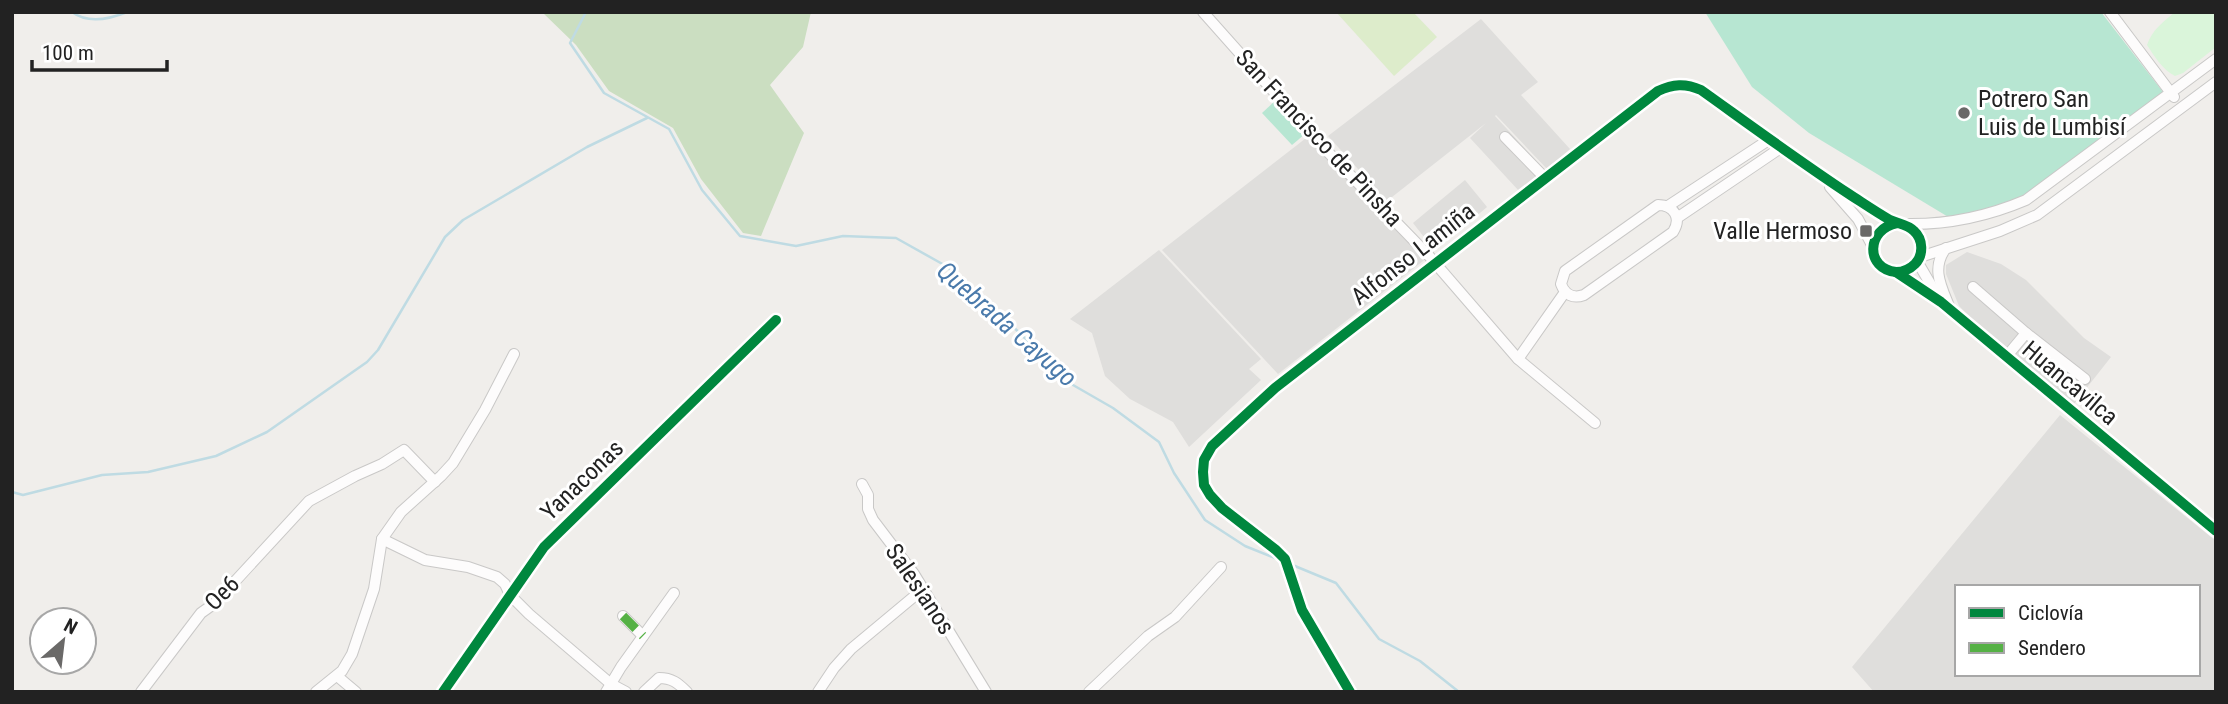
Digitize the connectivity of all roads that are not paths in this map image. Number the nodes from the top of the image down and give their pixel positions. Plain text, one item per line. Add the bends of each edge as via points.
1 (1203, 12) edge
2 (2110, 12) edge
3 (2216, 59) edge
4 (2216, 82) edge
5 (2171, 93) junction
6 (2182, 107) junction
7 (1505, 136) dead end
8 (1770, 139) junction
9 (1782, 147) junction
10 (1799, 160) junction
11 (1545, 178) junction
12 (1668, 206) junction
13 (1677, 218) junction
14 (1900, 224) junction
15 (1873, 247) junction
16 (1945, 248) junction
17 (1918, 259) junction
18 (1434, 264) junction
19 (1896, 272) junction
20 (1973, 287) dead end
21 (1565, 292) junction
22 (1941, 302) junction
23 (1951, 312) junction
24 (776, 320) dead end
25 (2026, 333) junction
26 (514, 354) dead end
27 (2006, 357) junction
28 (1518, 359) junction
29 (2085, 379) dead end
30 (1595, 423) dead end
31 (435, 482) junction
32 (862, 484) dead end
33 (2216, 531) edge
34 (382, 539) junction
35 (1222, 567) dead end
36 (923, 589) junction
37 (674, 593) dead end
38 (510, 595) junction
39 (623, 615) dead end
40 (643, 636) junction
41 (337, 676) junction
42 (609, 688) edge
43 (141, 692) edge
44 (316, 692) edge
45 (356, 692) edge
46 (443, 692) edge
47 (626, 692) edge
48 (644, 692) edge
49 (687, 692) edge
50 (818, 692) edge
51 (986, 692) edge
52 (1089, 692) edge
53 (1350, 692) edge

1 - 18 street, San Francisco de Pinsha
2 - 5 street
3 - 5 street
4 - 6 street
5 - 6 street
5 - 14 street via 2025,200 1966,220
6 - 16 street via 2037,215
7 - 11 street
8 - 9 street, Alfonso Lamiña
8 - 11 street, Alfonso Lamiña via 1701,90 1670,85
8 - 12 street
9 - 10 street, Alfonso Lamiña
9 - 13 street
10 - 14 street, Alfonso Lamiña
10 - 15 street, Alfonso Lamiña via 1847,205
11 - 18 street, Alfonso Lamiña
12 - 13 street
12 - 21 street via 1653,207 1565,271 1561,284
13 - 21 street via 1673,232 1584,295 1574,297
14 - 15 street via 1880,230
14 - 17 street via 1919,237
15 - 19 street via 1879,264
16 - 17 street
16 - 23 street via 1937,266
17 - 19 street via 1908,269
17 - 22 street, Huancavilca
18 - 28 street, San Francisco de Pinsha
18 - 53 street, Alfonso Lamiña via 1275,388 1212,446 1204,460 1204,485 1210,495 1276,550 1286,564 1302,610
19 - 22 street, Huancavilca
20 - 25 street
21 - 28 street
22 - 23 street, Huancavilca
23 - 27 street, Huancavilca
24 - 38 street, Yanaconas via 544,547
25 - 27 street
25 - 29 street
26 - 31 street via 470,437
27 - 33 street, Huancavilca
28 - 30 street, San Francisco de Pinsha
31 - 34 street via 401,512
31 - 43 street, Oe6 via 404,450 309,501 201,613
32 - 36 street, Salesianos via 873,520
34 - 38 street via 425,560 482,570 505,584
34 - 41 street via 359,635
35 - 52 street via 1175,617
36 - 50 street via 851,649
36 - 51 street, Salesianos
37 - 40 street
38 - 42 street
38 - 46 street, Yanaconas
39 - 40 street
40 - 42 street
41 - 44 street
41 - 45 street
42 - 47 street
48 - 49 street via 659,678 669,678

